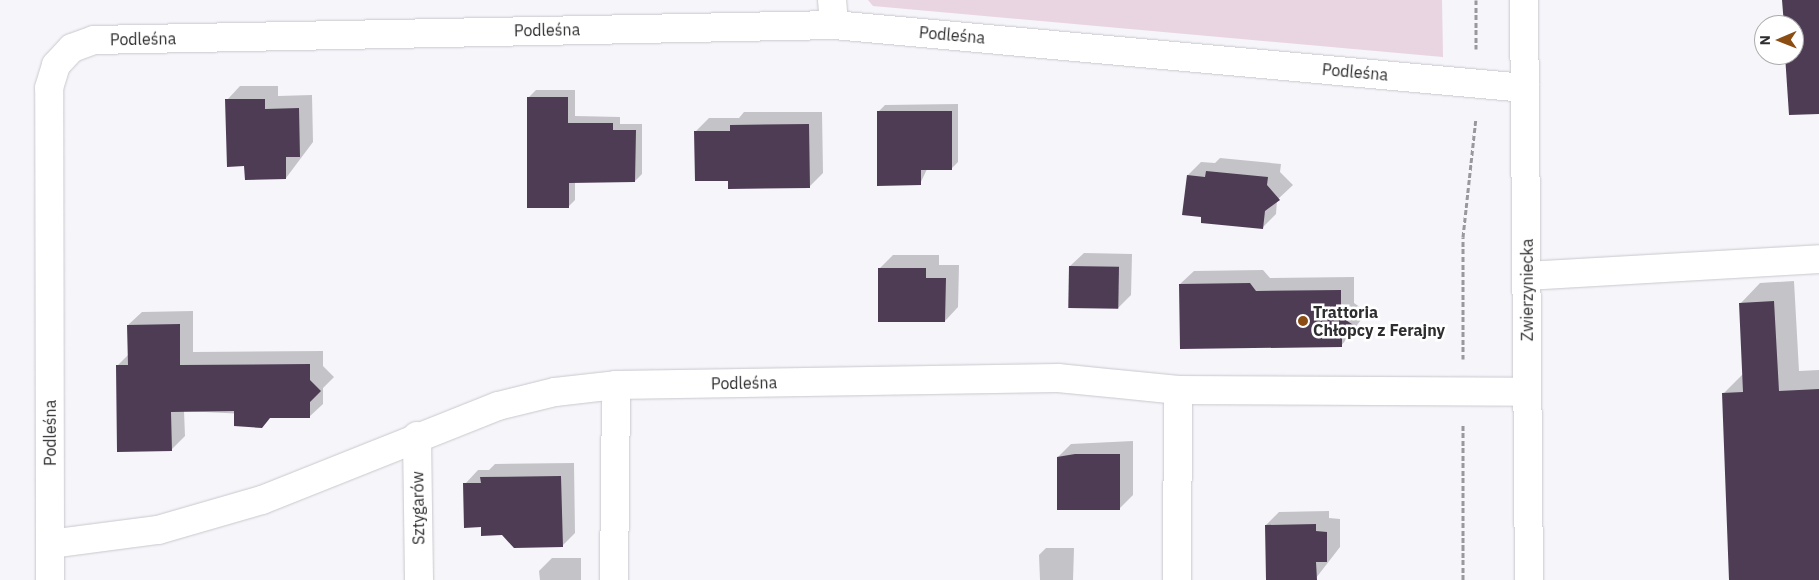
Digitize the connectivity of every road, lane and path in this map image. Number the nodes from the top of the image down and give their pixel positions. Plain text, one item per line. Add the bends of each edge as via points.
1 (1476, 0) edge
2 (1524, 0) edge
3 (833, 12) edge
4 (1476, 56) dead end
5 (1525, 88) junction
6 (1476, 112) dead end
7 (1819, 259) edge
8 (1527, 276) junction
9 (1463, 363) dead end
10 (616, 385) junction
11 (1178, 390) junction
12 (1527, 392) junction
13 (1464, 416) dead end
14 (417, 436) junction
15 (50, 544) junction
16 (50, 580) edge
17 (419, 580) edge
18 (614, 580) edge
19 (1177, 580) edge
20 (1463, 580) edge
21 (1529, 580) edge

1 - 4 path
2 - 5 street, Zwierzyniecka
3 - 5 street, Podleśna
3 - 15 street, Podleśna via 94,40 72,48 56,65 49,88
5 - 8 street, Zwierzyniecka
6 - 9 path via 1463,237
7 - 8 street
8 - 12 street, Zwierzyniecka
10 - 11 street, Podleśna via 1058,378
10 - 14 street, Podleśna via 498,406
10 - 18 street
11 - 12 street, Podleśna
11 - 19 street
12 - 21 street, Zwierzyniecka
13 - 20 path
14 - 15 street, Podleśna via 262,500 158,530
14 - 17 street, Sztygarów
15 - 16 street, Podleśna

